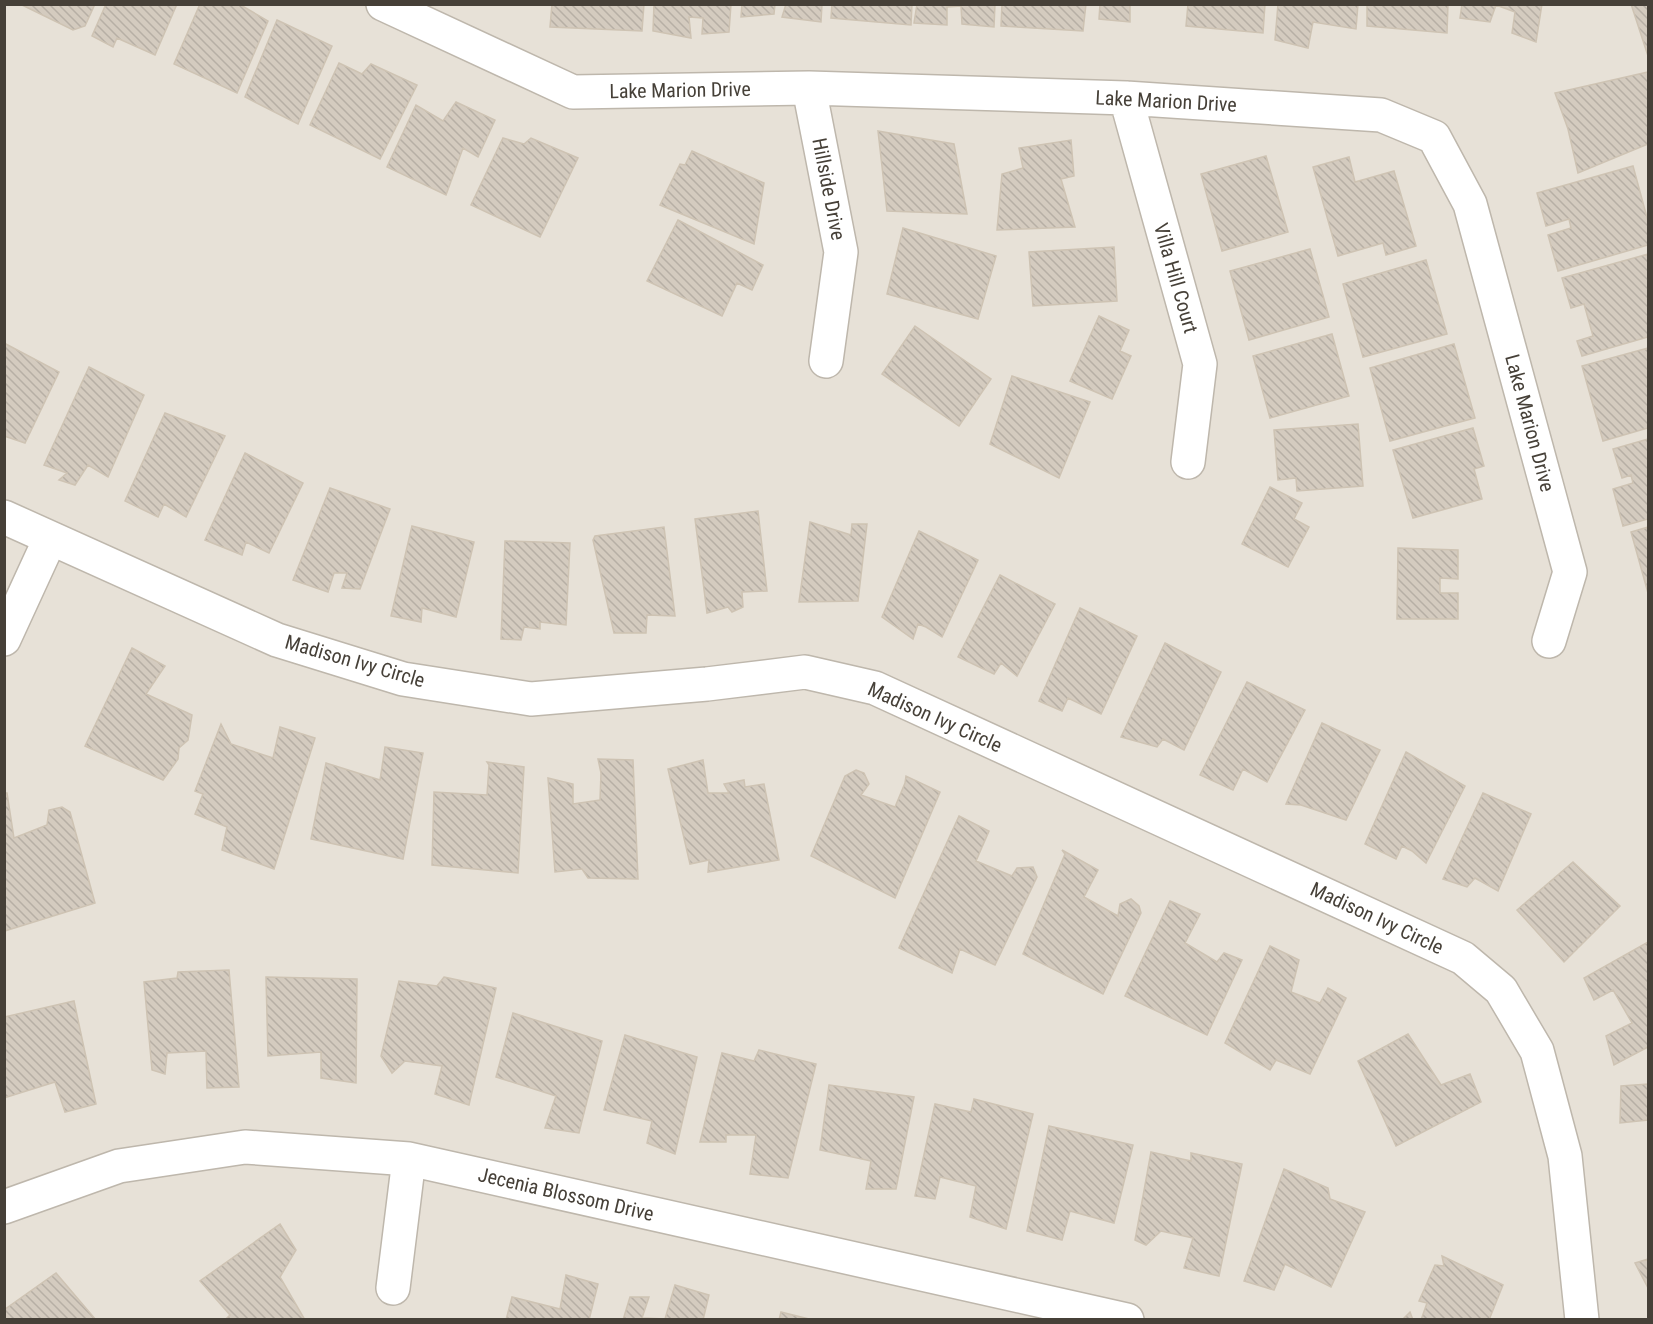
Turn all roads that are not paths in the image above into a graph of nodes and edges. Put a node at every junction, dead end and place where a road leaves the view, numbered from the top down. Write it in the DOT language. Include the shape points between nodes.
graph roads {
  1 [pos="383,4"];
  2 [pos="809,88"];
  3 [pos="1126,98"];
  4 [pos="826,362"];
  5 [pos="1188,462"];
  6 [pos="4,517"];
  7 [pos="50,539"];
  8 [pos="4,639"];
  9 [pos="1549,641"];
  10 [pos="409,1159"];
  11 [pos="4,1207"];
  12 [pos="393,1288"];
  13 [pos="1127,1320"];
  14 [pos="1582,1320"];
  1 -- 2 [label="street, Lake Marion Drive" via="573,92"];
  2 -- 3 [label="street, Lake Marion Drive"];
  2 -- 4 [label="street, Hillside Drive" via="841,252"];
  3 -- 5 [label="street, Villa Hill Court" via="1200,364"];
  3 -- 9 [label="street, Lake Marion Drive" via="1381,115 1434,137 1470,204 1570,572"];
  6 -- 7 [label="street, Madison Ivy Circle"];
  7 -- 8 [label="street"];
  7 -- 14 [label="street, Madison Ivy Circle" via="277,640 403,678 531,699 805,672 875,688 1464,958 1501,990 1537,1051 1565,1156"];
  10 -- 11 [label="street, Jecenia Blossom Drive" via="245,1147 119,1166"];
  10 -- 12 [label="street"];
  10 -- 13 [label="street, Jecenia Blossom Drive"];
}
